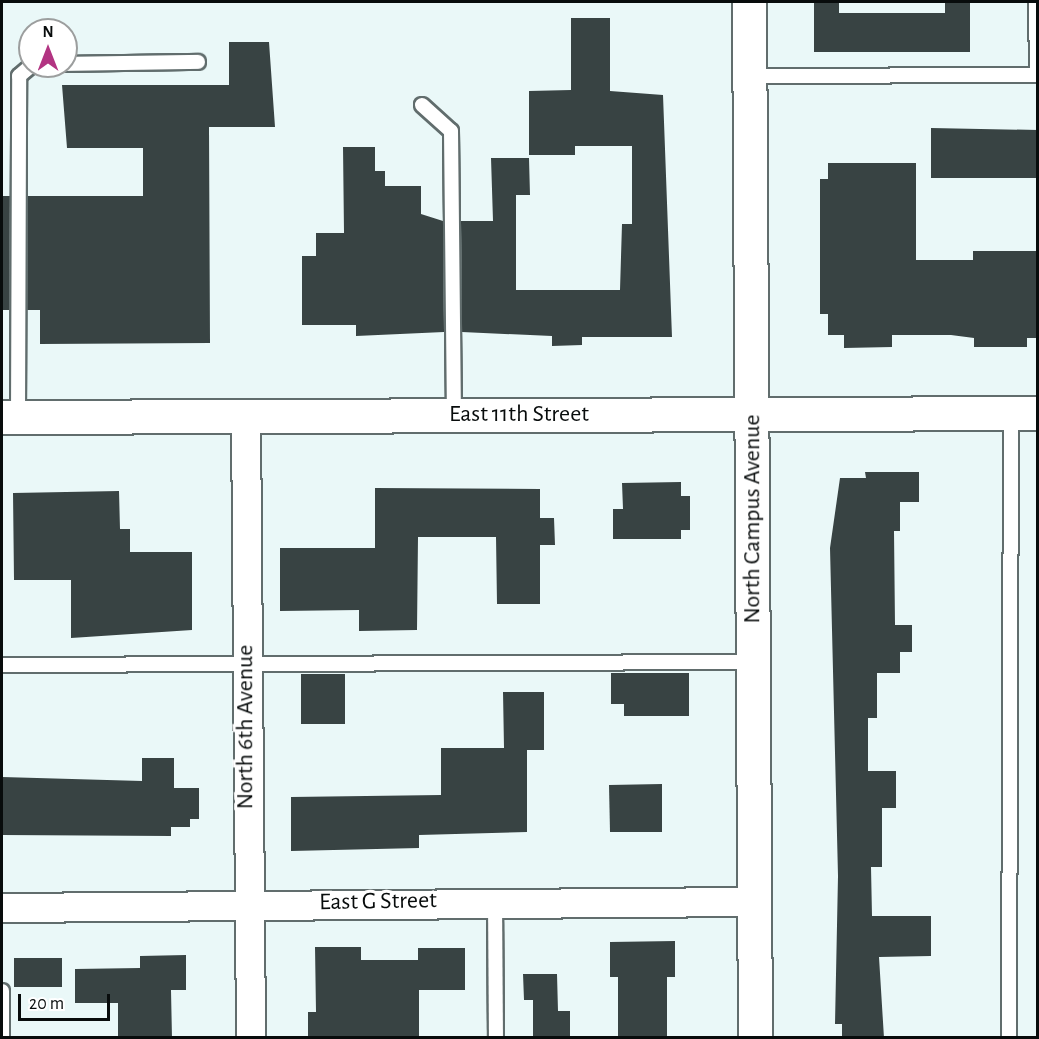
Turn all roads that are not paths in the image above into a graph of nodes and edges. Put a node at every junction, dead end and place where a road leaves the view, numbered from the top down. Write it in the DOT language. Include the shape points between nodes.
graph roads {
  1 [pos="748,2"];
  2 [pos="1036,2"];
  3 [pos="198,62"];
  4 [pos="78,64"];
  5 [pos="1037,75"];
  6 [pos="750,76"];
  7 [pos="19,78"];
  8 [pos="422,105"];
  9 [pos="1024,413"];
  10 [pos="753,414"];
  11 [pos="454,415"];
  12 [pos="246,416"];
  13 [pos="10,417"];
  14 [pos="246,662"];
  15 [pos="753,662"];
  16 [pos="2,665"];
  17 [pos="495,900"];
  18 [pos="754,902"];
  19 [pos="248,904"];
  20 [pos="2,908"];
  21 [pos="2,991"];
  22 [pos="2,1038"];
  23 [pos="251,1038"];
  24 [pos="496,1038"];
  25 [pos="755,1038"];
  26 [pos="1008,1038"];
  1 -- 6 [label="street, North Campus Avenue"];
  2 -- 5 [label="lane"];
  3 -- 4 [label="lane"];
  5 -- 6 [label="lane"];
  6 -- 10 [label="street, North Campus Avenue"];
  7 -- 13 [label="lane"];
  8 -- 11 [label="lane" via="451,131"];
  9 -- 10 [label="street, East 11th Street"];
  9 -- 26 [label="lane"];
  10 -- 11 [label="street, East 11th Street"];
  10 -- 15 [label="street, North Campus Avenue"];
  11 -- 12 [label="street, East 11th Street"];
  12 -- 13 [label="street, East 11th Street"];
  12 -- 14 [label="street, North 6th Avenue"];
  14 -- 15 [label="lane"];
  14 -- 16 [label="lane"];
  14 -- 19 [label="street, North 6th Avenue"];
  15 -- 18 [label="street, North Campus Avenue"];
  17 -- 18 [label="street, East G Street"];
  17 -- 19 [label="street, East G Street"];
  17 -- 24 [label="lane"];
  18 -- 25 [label="street, North Campus Avenue"];
  19 -- 20 [label="street, East G Street"];
  19 -- 23 [label="street, North 6th Avenue"];
  21 -- 22 [label="lane"];
}
